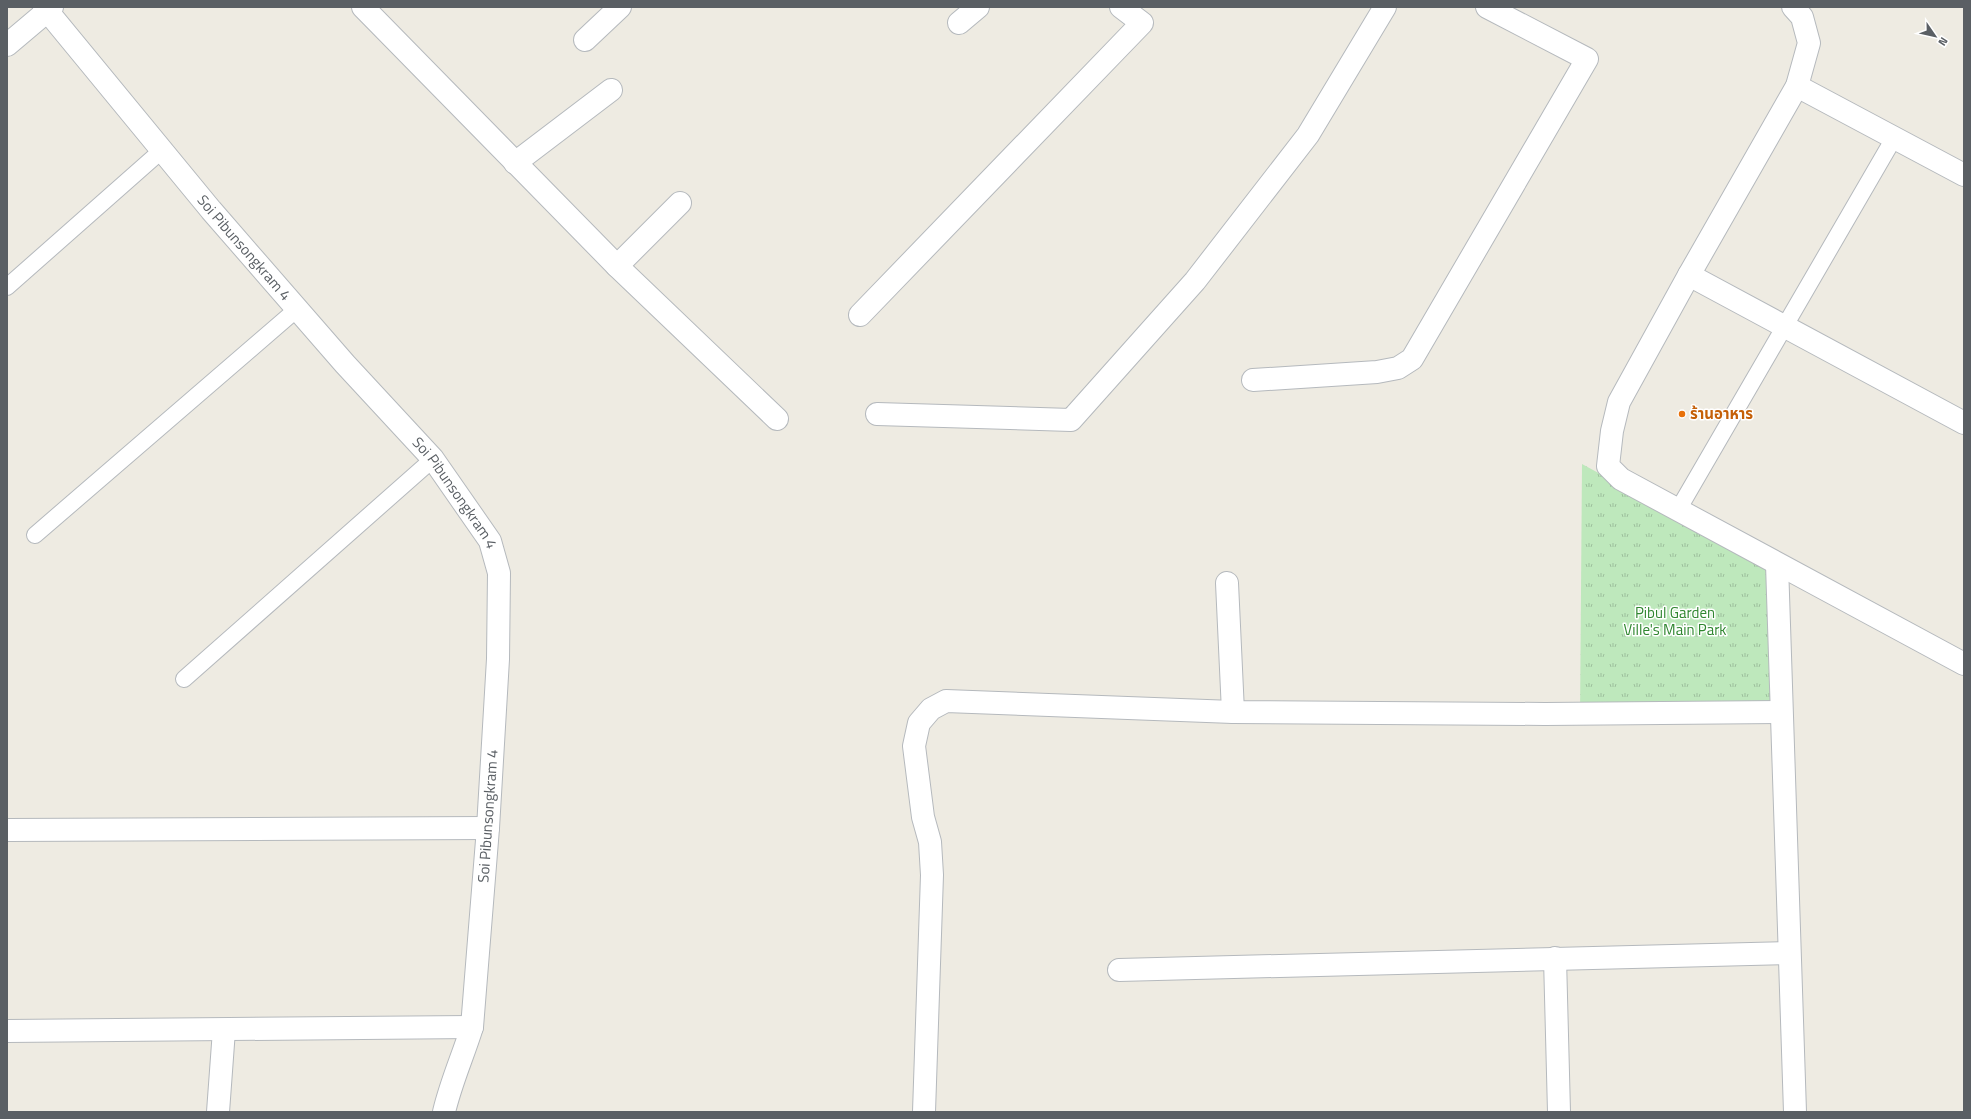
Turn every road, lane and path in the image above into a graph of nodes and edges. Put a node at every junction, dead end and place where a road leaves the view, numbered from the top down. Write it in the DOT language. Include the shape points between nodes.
graph roads {
  1 [pos="363,7"];
  2 [pos="620,7"];
  3 [pos="978,7"];
  4 [pos="1121,7"];
  5 [pos="1385,7"];
  6 [pos="1487,7"];
  7 [pos="1793,7"];
  8 [pos="48,8"];
  9 [pos="959,23"];
  10 [pos="585,40"];
  11 [pos="7,45"];
  12 [pos="1797,86"];
  13 [pos="611,90"];
  14 [pos="1894,138"];
  15 [pos="161,151"];
  16 [pos="515,163"];
  17 [pos="1964,175"];
  18 [pos="680,204"];
  19 [pos="617,266"];
  20 [pos="1689,275"];
  21 [pos="7,287"];
  22 [pos="297,309"];
  23 [pos="860,315"];
  24 [pos="1784,328"];
  25 [pos="1253,380"];
  26 [pos="876,414"];
  27 [pos="777,419"];
  28 [pos="1964,423"];
  29 [pos="434,459"];
  30 [pos="1678,510"];
  31 [pos="35,535"];
  32 [pos="1777,564"];
  33 [pos="1227,583"];
  34 [pos="1964,664"];
  35 [pos="184,679"];
  36 [pos="1233,712"];
  37 [pos="1781,712"];
  38 [pos="488,828"];
  39 [pos="7,830"];
  40 [pos="1789,953"];
  41 [pos="1555,958"];
  42 [pos="1119,970"];
  43 [pos="472,1027"];
  44 [pos="224,1030"];
  45 [pos="7,1031"];
  46 [pos="218,1112"];
  47 [pos="444,1112"];
  48 [pos="924,1112"];
  49 [pos="1559,1112"];
  50 [pos="1795,1112"];
  1 -- 16 [label="street"];
  2 -- 10 [label="street"];
  3 -- 9 [label="street"];
  4 -- 23 [label="street" via="1142,23"];
  5 -- 26 [label="street" via="1308,135 1195,281 1072,420"];
  6 -- 25 [label="street" via="1587,59 1412,359 1398,368 1377,372"];
  7 -- 12 [label="street" via="1802,17 1809,43"];
  8 -- 11 [label="street"];
  8 -- 15 [label="street, Soi Pibunsongkram 4"];
  12 -- 14 [label="street"];
  12 -- 20 [label="street"];
  13 -- 16 [label="street"];
  14 -- 17 [label="street"];
  14 -- 24 [label="lane"];
  15 -- 21 [label="lane"];
  15 -- 22 [label="street, Soi Pibunsongkram 4"];
  16 -- 19 [label="street"];
  18 -- 19 [label="street"];
  19 -- 27 [label="street"];
  20 -- 24 [label="street"];
  20 -- 30 [label="street" via="1619,402 1608,466 1621,479"];
  22 -- 29 [label="street, Soi Pibunsongkram 4"];
  22 -- 31 [label="lane"];
  24 -- 28 [label="street"];
  24 -- 30 [label="lane"];
  29 -- 35 [label="lane"];
  29 -- 38 [label="street, Soi Pibunsongkram 4" via="490,541 499,573 498,659"];
  30 -- 32 [label="street"];
  32 -- 34 [label="street"];
  32 -- 37 [label="street"];
  33 -- 36 [label="street"];
  36 -- 37 [label="street"];
  36 -- 48 [label="street" via="946,701 931,710 919,723 914,746 923,817 930,842 932,875"];
  37 -- 40 [label="street"];
  38 -- 39 [label="street"];
  38 -- 43 [label="street, Soi Pibunsongkram 4"];
  40 -- 41 [label="street"];
  40 -- 50 [label="street"];
  41 -- 42 [label="street"];
  41 -- 49 [label="street"];
  43 -- 44 [label="street"];
  43 -- 47 [label="street, Soi Pibunsongkram 4" via="451,1082"];
  44 -- 45 [label="street"];
  44 -- 46 [label="street"];
}
